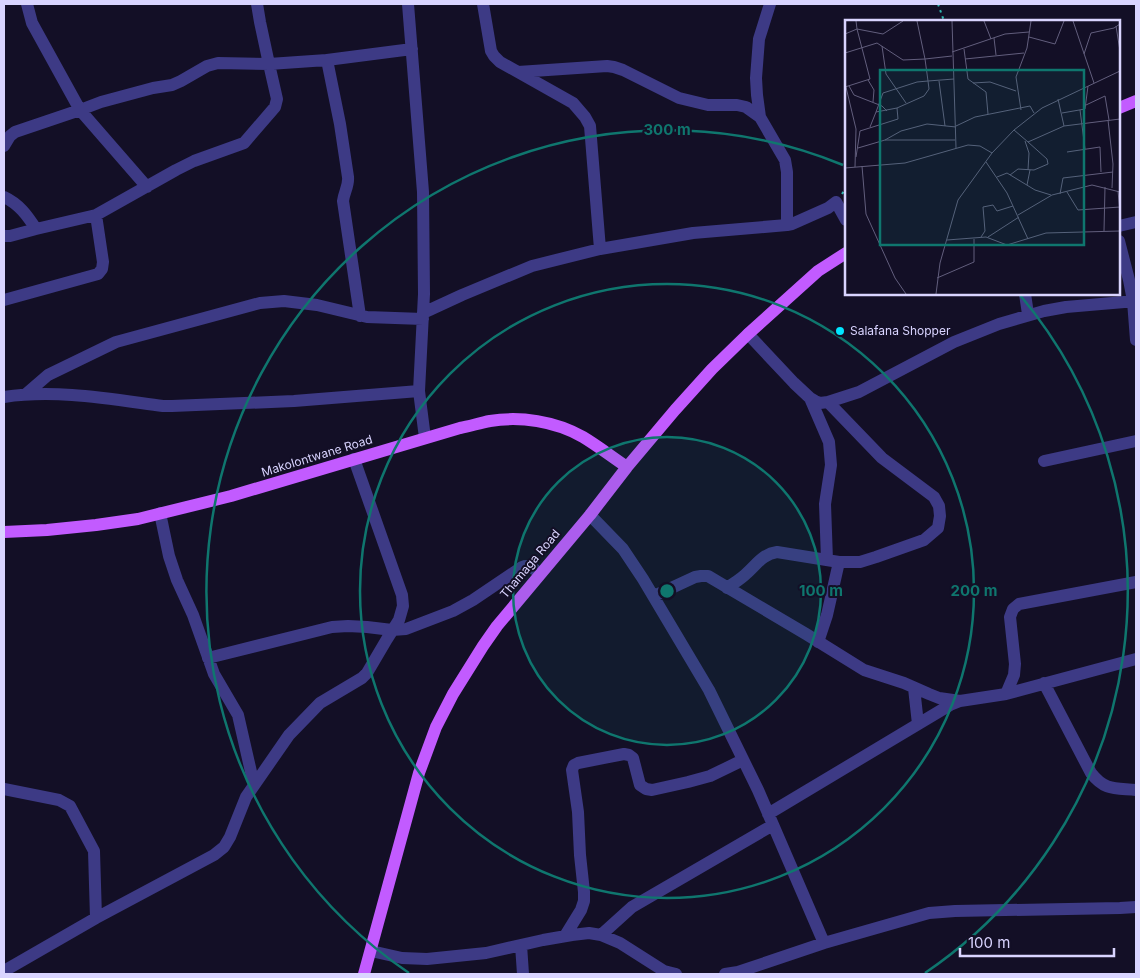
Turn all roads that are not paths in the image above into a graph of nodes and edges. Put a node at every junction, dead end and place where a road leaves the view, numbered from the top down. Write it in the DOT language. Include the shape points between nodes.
graph roads {
  1 [pos="27,4"];
  2 [pos="257,4"];
  3 [pos="408,4"];
  4 [pos="483,4"];
  5 [pos="770,4"];
  6 [pos="412,49"];
  7 [pos="327,60"];
  8 [pos="269,64"];
  9 [pos="518,72"];
  10 [pos="1136,100"];
  11 [pos="1120,108"];
  12 [pos="80,110"];
  13 [pos="760,117"];
  14 [pos="4,146"];
  15 [pos="147,187"];
  16 [pos="4,197"];
  17 [pos="96,216"];
  18 [pos="845,218"];
  19 [pos="1136,222"];
  20 [pos="787,225"];
  21 [pos="1120,226"];
  22 [pos="36,228"];
  23 [pos="4,236"];
  24 [pos="1120,246"];
  25 [pos="600,249"];
  26 [pos="845,254"];
  27 [pos="1025,295"];
  28 [pos="4,300"];
  29 [pos="1135,301"];
  30 [pos="1028,314"];
  31 [pos="360,316"];
  32 [pos="423,316"];
  33 [pos="748,334"];
  34 [pos="1136,340"];
  35 [pos="418,392"];
  36 [pos="26,394"];
  37 [pos="4,397"];
  38 [pos="810,398"];
  39 [pos="828,402"];
  40 [pos="425,438"];
  41 [pos="1136,441"];
  42 [pos="354,459"];
  43 [pos="1044,461"];
  44 [pos="627,467"];
  45 [pos="160,514"];
  46 [pos="590,514"];
  47 [pos="4,532"];
  48 [pos="833,561"];
  49 [pos="540,574"];
  50 [pos="1136,582"];
  51 [pos="727,588"];
  52 [pos="654,596"];
  53 [pos="392,630"];
  54 [pos="818,642"];
  55 [pos="208,658"];
  56 [pos="1136,659"];
  57 [pos="1044,683"];
  58 [pos="914,688"];
  59 [pos="1006,694"];
  60 [pos="960,701"];
  61 [pos="918,724"];
  62 [pos="743,760"];
  63 [pos="254,785"];
  64 [pos="4,789"];
  65 [pos="1136,790"];
  66 [pos="770,819"];
  67 [pos="1136,907"];
  68 [pos="96,918"];
  69 [pos="601,935"];
  70 [pos="565,936"];
  71 [pos="824,943"];
  72 [pos="521,945"];
  73 [pos="371,951"];
  74 [pos="4,971"];
  75 [pos="364,974"];
  76 [pos="522,974"];
  77 [pos="676,974"];
  78 [pos="725,974"];
  1 -- 12 [label="street" via="32,24"];
  2 -- 8 [label="street"];
  3 -- 6 [label="street"];
  4 -- 9 [label="street" via="490,50 500,62"];
  5 -- 13 [label="street" via="759,40 756,78"];
  6 -- 7 [label="street"];
  6 -- 32 [label="street" via="423,192"];
  7 -- 8 [label="street"];
  7 -- 31 [label="street" via="349,182 343,201"];
  8 -- 12 [label="street" via="218,63 181,81"];
  8 -- 15 [label="street" via="277,98 275,107 244,144 194,161"];
  9 -- 13 [label="street" via="614,66 679,98 708,105 746,107"];
  9 -- 25 [label="street" via="573,103 590,126"];
  10 -- 11 [label="main road"];
  12 -- 14 [label="street" via="15,132"];
  12 -- 15 [label="street"];
  13 -- 20 [label="street" via="785,160"];
  15 -- 17 [label="street"];
  16 -- 22 [label="street" via="24,211"];
  17 -- 22 [label="street"];
  17 -- 28 [label="street" via="103,262 98,274"];
  18 -- 20 [label="street" via="836,202"];
  19 -- 21 [label="street"];
  20 -- 25 [label="street" via="693,233"];
  22 -- 23 [label="street"];
  24 -- 29 [label="street"];
  25 -- 32 [label="street" via="532,266 462,295"];
  26 -- 33 [label="main road, Thamaga Road" via="818,271"];
  27 -- 30 [label="street"];
  29 -- 30 [label="street"];
  29 -- 34 [label="street"];
  30 -- 39 [label="street" via="954,342 859,392"];
  31 -- 32 [label="street"];
  31 -- 36 [label="street" via="317,305 284,301 260,303 116,342 48,375"];
  32 -- 35 [label="street"];
  33 -- 38 [label="street"];
  33 -- 44 [label="main road, Thamaga Road" via="712,369"];
  35 -- 36 [label="street" via="172,406 72,395"];
  35 -- 40 [label="street"];
  36 -- 37 [label="street"];
  38 -- 39 [label="street"];
  38 -- 48 [label="street" via="829,442 832,465 825,504"];
  39 -- 48 [label="street" via="882,458 934,497 940,516 938,528 924,540 868,560"];
  40 -- 42 [label="main road, Makolontwane Road"];
  40 -- 44 [label="main road, Makolontwane Road" via="490,421 534,421 559,426 582,436"];
  41 -- 43 [label="street"];
  42 -- 45 [label="main road, Makolontwane Road"];
  42 -- 53 [label="street" via="402,595 402,613"];
  44 -- 46 [label="main road, Thamaga Road"];
  45 -- 47 [label="main road, Makolontwane Road" via="96,525"];
  45 -- 55 [label="street" via="169,556"];
  46 -- 49 [label="main road, Thamaga Road"];
  46 -- 52 [label="street" via="623,549"];
  48 -- 51 [label="street" via="770,553"];
  48 -- 54 [label="street" via="827,616"];
  49 -- 53 [label="street" via="527,565 453,611 406,629"];
  49 -- 73 [label="main road, Thamaga Road" via="483,646 436,727 418,773"];
  50 -- 59 [label="street" via="1019,604 1013,609 1010,617 1015,664"];
  51 -- 52 [label="street" via="708,576 701,576"];
  51 -- 54 [label="street"];
  52 -- 62 [label="street" via="708,690"];
  53 -- 55 [label="street" via="332,627"];
  53 -- 63 [label="street" via="367,673 314,709 289,735"];
  54 -- 58 [label="street" via="864,670"];
  55 -- 63 [label="street" via="238,715"];
  56 -- 57 [label="street"];
  57 -- 59 [label="street"];
  57 -- 65 [label="street" via="1097,781 1112,788"];
  58 -- 60 [label="street" via="939,698"];
  58 -- 61 [label="street"];
  59 -- 60 [label="street"];
  60 -- 61 [label="street"];
  61 -- 66 [label="street"];
  62 -- 66 [label="street"];
  62 -- 70 [label="street" via="710,776 652,790 640,785 633,758 629,755 574,765 584,901"];
  63 -- 68 [label="street" via="224,847"];
  64 -- 68 [label="street" via="59,800 70,806 94,851"];
  66 -- 69 [label="street" via="632,907"];
  66 -- 71 [label="street"];
  67 -- 71 [label="street" via="929,913"];
  68 -- 74 [label="street"];
  69 -- 70 [label="street"];
  69 -- 77 [label="street" via="664,971"];
  70 -- 72 [label="street"];
  71 -- 78 [label="street"];
  72 -- 73 [label="street" via="486,953 427,959 402,958"];
  72 -- 76 [label="street"];
  73 -- 75 [label="main road, Thamaga Road"];
}
